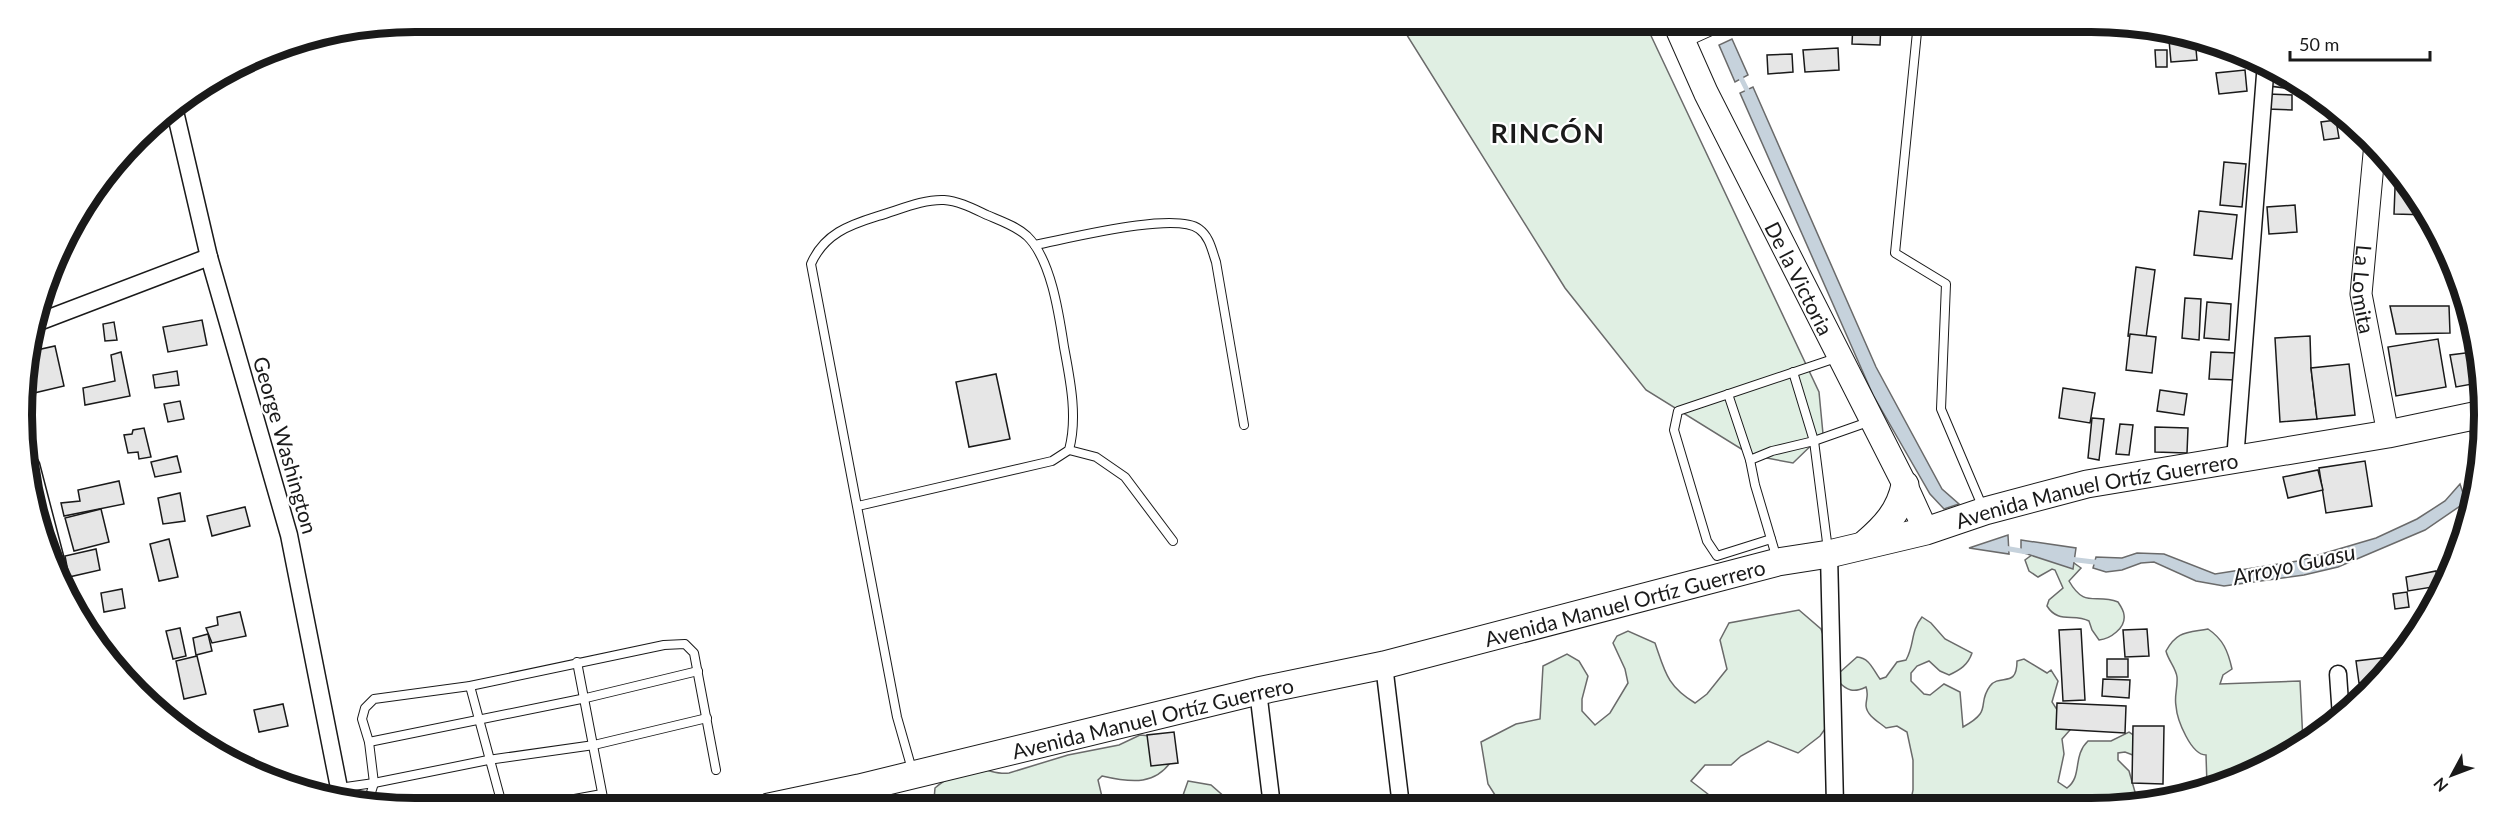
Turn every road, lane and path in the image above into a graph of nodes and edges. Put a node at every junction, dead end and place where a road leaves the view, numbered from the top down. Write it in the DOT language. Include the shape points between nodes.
graph roads {
  1 [pos="1917,32"];
  2 [pos="1679,33"];
  3 [pos="2265,73"];
  4 [pos="176,115"];
  5 [pos="2374,156"];
  6 [pos="1035,245"];
  7 [pos="208,258"];
  8 [pos="44,320"];
  9 [pos="1840,357"];
  10 [pos="1792,372"];
  11 [pos="1728,394"];
  12 [pos="2474,416"];
  13 [pos="1872,421"];
  14 [pos="1244,425"];
  15 [pos="2388,434"];
  16 [pos="1814,441"];
  17 [pos="1069,450"];
  18 [pos="1750,460"];
  19 [pos="2235,460"];
  20 [pos="1905,485"];
  21 [pos="858,506"];
  22 [pos="1985,511"];
  23 [pos="1926,531"];
  24 [pos="1173,541"];
  25 [pos="1864,544"];
  26 [pos="1774,551"];
  27 [pos="1829,554"];
  28 [pos="578,662"];
  29 [pos="1384,665"];
  30 [pos="698,671"];
  31 [pos="2338,674"];
  32 [pos="470,686"];
  33 [pos="1258,691"];
  34 [pos="586,698"];
  35 [pos="2340,705"];
  36 [pos="477,718"];
  37 [pos="707,718"];
  38 [pos="369,742"];
  39 [pos="594,745"];
  40 [pos="488,760"];
  41 [pos="716,771"];
  42 [pos="913,773"];
  43 [pos="374,783"];
  44 [pos="339,790"];
  45 [pos="347,791"];
  46 [pos="602,794"];
  47 [pos="370,795"];
  48 [pos="860,797"];
  49 [pos="500,798"];
  50 [pos="580,798"];
  51 [pos="603,798"];
  52 [pos="1271,798"];
  53 [pos="1400,798"];
  54 [pos="1835,798"];
  1 -- 22 [label="lane" via="1895,253 1946,284 1941,409"];
  2 -- 9 [label="main road, De la Victoria"];
  3 -- 19 [label="street"];
  4 -- 7 [label="street, George Washington"];
  5 -- 15 [label="street, La Lomita" via="2361,294"];
  6 -- 14 [label="lane" via="1130,226 1189,224 1199,229 1208,238 1216,262"];
  6 -- 17 [label="lane" via="1052,288 1069,376 1073,437"];
  6 -- 21 [label="lane" via="1015,227 944,200 857,223 834,233 815,254 811,264"];
  7 -- 8 [label="street"];
  7 -- 44 [label="street, George Washington" via="289,536"];
  9 -- 10 [label="lane"];
  9 -- 13 [label="main road, De la Victoria"];
  10 -- 11 [label="lane"];
  10 -- 16 [label="lane"];
  11 -- 18 [label="lane"];
  11 -- 26 [label="lane" via="1678,411 1674,430 1707,541 1717,556"];
  12 -- 15 [label="main road, Avenida Manuel Ortíz Guerrero"];
  13 -- 16 [label="lane"];
  13 -- 20 [label="main road, De la Victoria"];
  15 -- 19 [label="main road, Avenida Manuel Ortíz Guerrero"];
  16 -- 18 [label="lane"];
  16 -- 27 [label="lane"];
  17 -- 21 [label="lane" via="1052,461"];
  17 -- 24 [label="lane" via="1096,457 1125,477"];
  18 -- 26 [label="lane"];
  19 -- 22 [label="main road, Avenida Manuel Ortíz Guerrero" via="2087,483"];
  20 -- 23 [label="main road, De la Victoria"];
  20 -- 25 [label="main road" via="1902,502 1892,519"];
  21 -- 42 [label="lane" via="897,717"];
  22 -- 23 [label="main road, Avenida Manuel Ortíz Guerrero"];
  23 -- 25 [label="main road, Avenida Manuel Ortíz Guerrero"];
  25 -- 27 [label="main road, Avenida Manuel Ortíz Guerrero"];
  26 -- 27 [label="main road, Avenida Manuel Ortíz Guerrero"];
  26 -- 29 [label="main road, Avenida Manuel Ortíz Guerrero"];
  27 -- 54 [label="street"];
  28 -- 30 [label="lane" via="686,644 694,653"];
  28 -- 32 [label="lane"];
  28 -- 34 [label="lane"];
  29 -- 33 [label="main road, Avenida Manuel Ortíz Guerrero"];
  29 -- 53 [label="street"];
  30 -- 34 [label="lane"];
  30 -- 37 [label="lane"];
  31 -- 35 [label="street"];
  32 -- 36 [label="lane"];
  32 -- 38 [label="lane" via="375,699 364,708 362,719"];
  33 -- 42 [label="main road, Avenida Manuel Ortíz Guerrero"];
  33 -- 52 [label="street"];
  34 -- 36 [label="lane"];
  34 -- 39 [label="lane"];
  36 -- 38 [label="lane"];
  36 -- 40 [label="lane"];
  37 -- 39 [label="lane"];
  37 -- 41 [label="lane"];
  38 -- 43 [label="lane"];
  39 -- 40 [label="lane"];
  39 -- 46 [label="lane"];
  40 -- 43 [label="lane"];
  40 -- 49 [label="lane"];
  42 -- 48 [label="main road, Avenida Manuel Ortíz Guerrero"];
  43 -- 45 [label="lane"];
  43 -- 47 [label="lane"];
  46 -- 50 [label="lane"];
  46 -- 51 [label="lane"];
}
